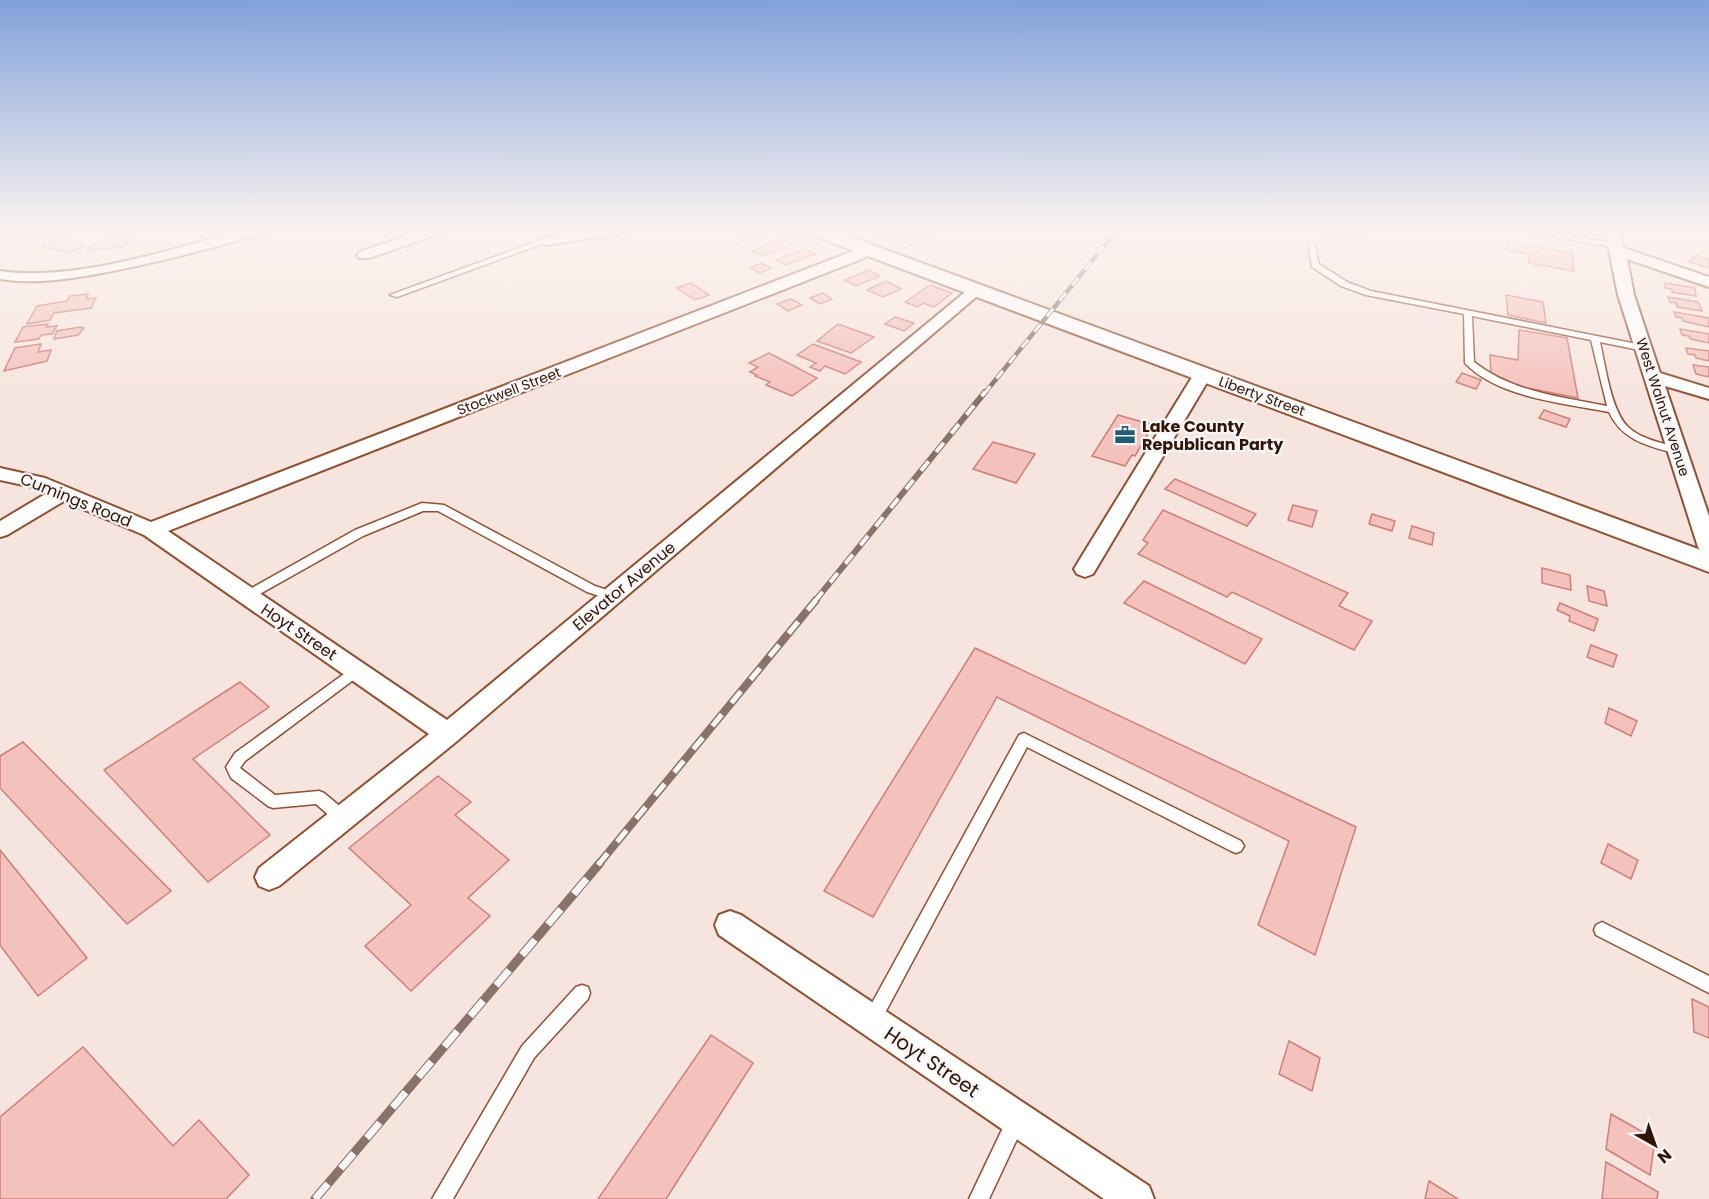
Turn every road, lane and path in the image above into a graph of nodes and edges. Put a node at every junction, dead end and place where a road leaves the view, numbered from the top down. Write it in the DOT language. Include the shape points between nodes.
graph roads {
  1 [pos="419,286"];
  2 [pos="780,286"];
  3 [pos="962,286"];
  4 [pos="1350,286"];
  5 [pos="1624,286"];
  6 [pos="975,291"];
  7 [pos="394,295"];
  8 [pos="1468,313"];
  9 [pos="1595,338"];
  10 [pos="1644,348"];
  11 [pos="1203,374"];
  12 [pos="1655,377"];
  13 [pos="1709,394"];
  14 [pos="1613,410"];
  15 [pos="1677,451"];
  16 [pos="0,474"];
  17 [pos="61,494"];
  18 [pos="0,530"];
  19 [pos="151,531"];
  20 [pos="1709,547"];
  21 [pos="1709,563"];
  22 [pos="1085,569"];
  23 [pos="246,596"];
  24 [pos="612,596"];
  25 [pos="355,670"];
  26 [pos="448,734"];
  27 [pos="343,818"];
  28 [pos="1236,846"];
  29 [pos="268,877"];
  30 [pos="730,925"];
  31 [pos="1602,930"];
  32 [pos="1709,986"];
  33 [pos="582,993"];
  34 [pos="871,1021"];
  35 [pos="1017,1119"];
  36 [pos="442,1199"];
  37 [pos="980,1199"];
  38 [pos="1136,1199"];
  1 -- 7 [label="lane"];
  2 -- 19 [label="street, Stockwell Street"];
  3 -- 6 [label="street, Liberty Street"];
  4 -- 8 [label="lane"];
  5 -- 10 [label="street, West Walnut Avenue"];
  6 -- 11 [label="street, Liberty Street"];
  6 -- 24 [label="street, Elevator Avenue"];
  8 -- 9 [label="lane"];
  8 -- 14 [label="lane" via="1470,363 1480,373 1526,391"];
  9 -- 10 [label="lane"];
  9 -- 14 [label="lane"];
  10 -- 12 [label="street, West Walnut Avenue"];
  11 -- 21 [label="street, Liberty Street"];
  11 -- 22 [label="street"];
  12 -- 13 [label="street"];
  12 -- 15 [label="street, West Walnut Avenue"];
  14 -- 15 [label="lane" via="1622,429"];
  15 -- 20 [label="street, West Walnut Avenue"];
  16 -- 17 [label="street, Cumings Road" via="38,482"];
  17 -- 18 [label="street"];
  17 -- 19 [label="street, Cumings Road"];
  19 -- 23 [label="street, Hoyt Street"];
  23 -- 24 [label="lane" via="359,533 422,507 440,507 591,589"];
  23 -- 25 [label="street, Hoyt Street"];
  24 -- 26 [label="street, Elevator Avenue"];
  25 -- 26 [label="street, Hoyt Street"];
  25 -- 27 [label="lane" via="240,757 233,767 236,774 273,802 319,797"];
  26 -- 27 [label="street, Elevator Avenue"];
  27 -- 29 [label="street, Elevator Avenue"];
  28 -- 34 [label="lane" via="1024,739"];
  30 -- 34 [label="street, Hoyt Street"];
  31 -- 32 [label="lane"];
  33 -- 36 [label="lane" via="528,1052"];
  34 -- 35 [label="street, Hoyt Street"];
  35 -- 37 [label="lane"];
  35 -- 38 [label="street, Hoyt Street"];
}
